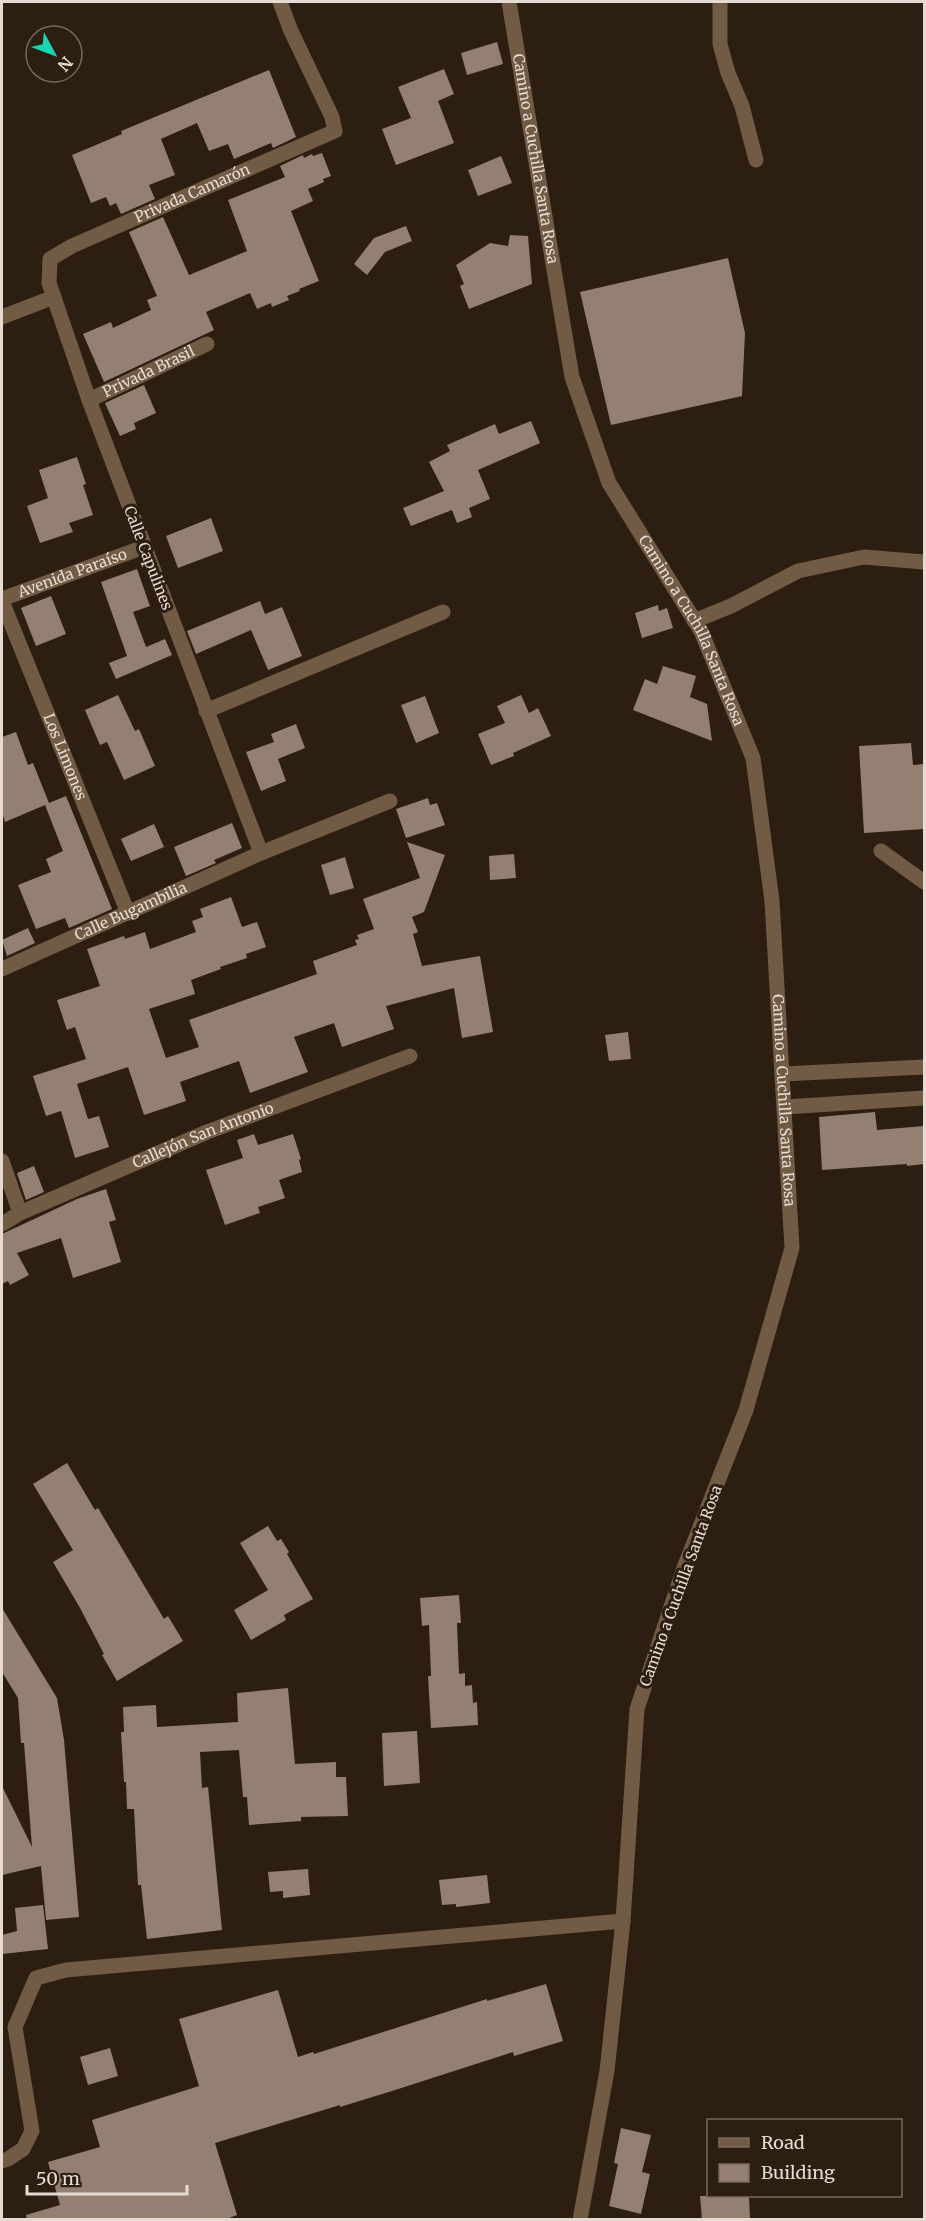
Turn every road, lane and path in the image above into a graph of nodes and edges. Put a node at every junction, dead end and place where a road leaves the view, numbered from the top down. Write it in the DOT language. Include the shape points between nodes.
graph roads {
  1 [pos="279,2"];
  2 [pos="509,2"];
  3 [pos="720,2"];
  4 [pos="756,160"];
  5 [pos="50,259"];
  6 [pos="54,297"];
  7 [pos="2,317"];
  8 [pos="207,344"];
  9 [pos="89,400"];
  10 [pos="144,547"];
  11 [pos="924,562"];
  12 [pos="2,600"];
  13 [pos="443,612"];
  14 [pos="694,621"];
  15 [pos="206,711"];
  16 [pos="390,801"];
  17 [pos="881,851"];
  18 [pos="261,854"];
  19 [pos="924,882"];
  20 [pos="128,914"];
  21 [pos="2,969"];
  22 [pos="410,1056"];
  23 [pos="924,1066"];
  24 [pos="783,1074"];
  25 [pos="924,1098"];
  26 [pos="785,1107"];
  27 [pos="2,1161"];
  28 [pos="20,1213"];
  29 [pos="2,1224"];
  30 [pos="623,1922"];
  31 [pos="2,2161"];
  32 [pos="580,2220"];
  1 -- 5 [label="street, Privada Camarón" via="332,117 334,131"];
  2 -- 14 [label="street, Camino a Cuchilla Santa Rosa" via="572,378 609,483"];
  3 -- 4 [label="street" via="720,44"];
  5 -- 6 [label="street, Calle Capulines" via="49,283"];
  6 -- 7 [label="street"];
  6 -- 9 [label="street, Calle Capulines"];
  8 -- 9 [label="street, Privada Brasil"];
  9 -- 10 [label="street, Calle Capulines"];
  10 -- 12 [label="street, Avenida Paraíso"];
  10 -- 15 [label="street, Calle Capulines"];
  11 -- 14 [label="street" via="864,558 798,571"];
  12 -- 20 [label="street, Los Limones"];
  13 -- 15 [label="street"];
  14 -- 24 [label="street, Camino a Cuchilla Santa Rosa" via="753,758 772,901"];
  15 -- 18 [label="street, Calle Capulines"];
  16 -- 18 [label="street, Calle Bugambilia"];
  17 -- 19 [label="street"];
  18 -- 20 [label="street, Calle Bugambilia"];
  20 -- 21 [label="street, Calle Bugambilia"];
  22 -- 28 [label="street, Callejón San Antonio" via="207,1132"];
  23 -- 24 [label="street"];
  24 -- 26 [label="street, Camino a Cuchilla Santa Rosa"];
  25 -- 26 [label="street"];
  26 -- 30 [label="street, Camino a Cuchilla Santa Rosa" via="792,1248 746,1410 684,1568 637,1709"];
  27 -- 28 [label="street"];
  28 -- 29 [label="street, Callejón San Antonio"];
  30 -- 31 [label="street" via="66,1970 36,1978 15,2027 32,2131 23,2149"];
  30 -- 32 [label="street, Camino a Cuchilla Santa Rosa" via="607,2071"];
}
